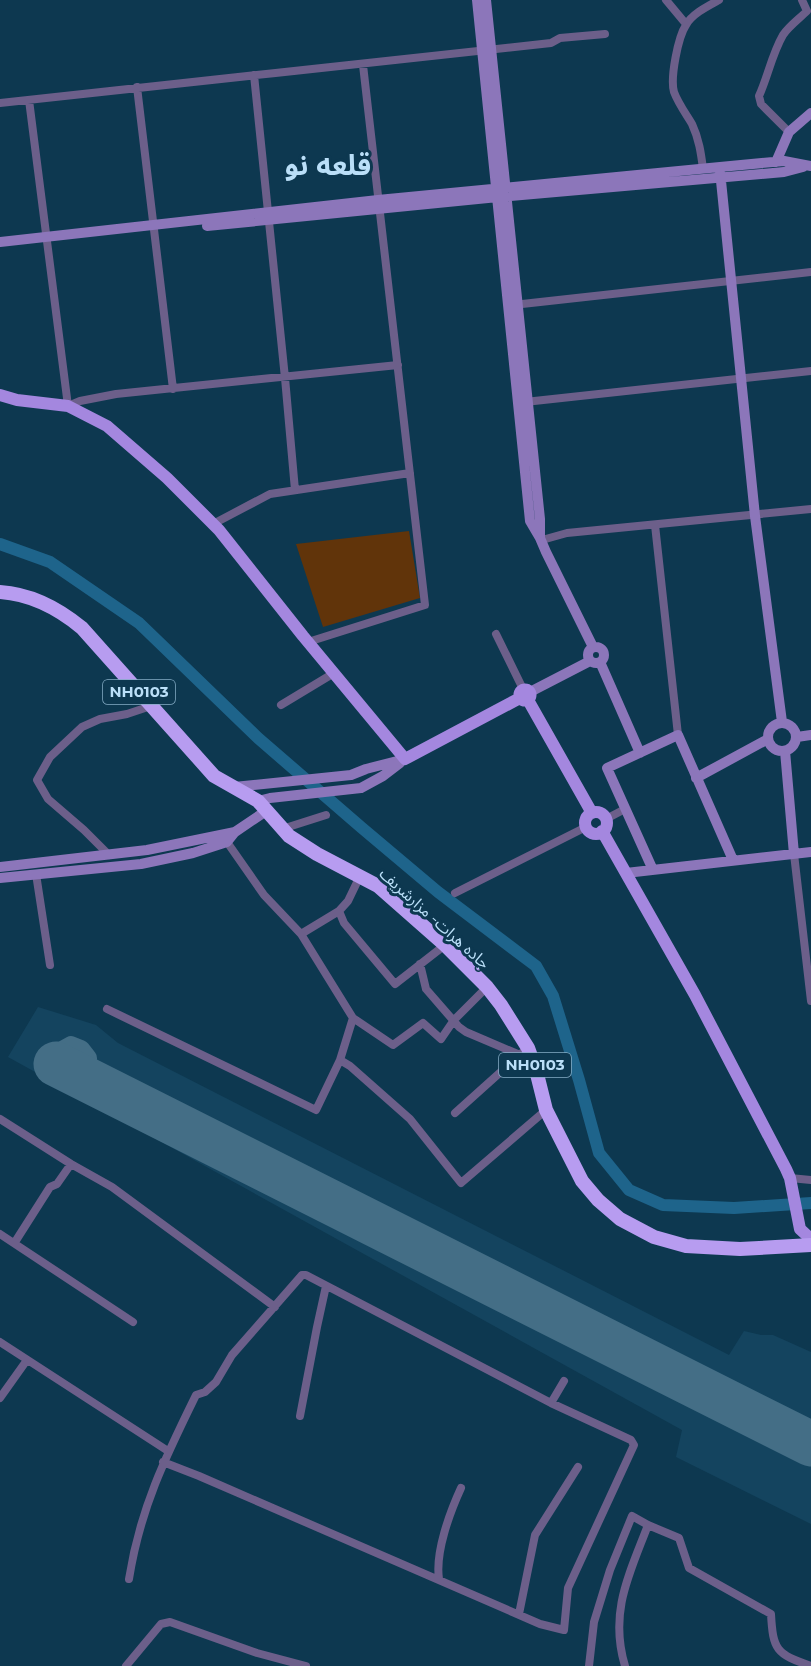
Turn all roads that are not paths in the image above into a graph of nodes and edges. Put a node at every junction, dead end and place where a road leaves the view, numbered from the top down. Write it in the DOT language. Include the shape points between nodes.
graph roads {
  1 [pos="477,0"];
  2 [pos="486,0"];
  3 [pos="666,0"];
  4 [pos="719,0"];
  5 [pos="802,0"];
  6 [pos="686,24"];
  7 [pos="606,33"];
  8 [pos="487,50"];
  9 [pos="363,65"];
  10 [pos="254,75"];
  11 [pos="138,87"];
  12 [pos="28,100"];
  13 [pos="0,103"];
  14 [pos="811,113"];
  15 [pos="789,132"];
  16 [pos="776,162"];
  17 [pos="808,166"];
  18 [pos="703,169"];
  19 [pos="720,172"];
  20 [pos="502,192"];
  21 [pos="379,204"];
  22 [pos="268,216"];
  23 [pos="154,228"];
  24 [pos="47,240"];
  25 [pos="0,242"];
  26 [pos="0,248"];
  27 [pos="811,272"];
  28 [pos="731,280"];
  29 [pos="513,305"];
  30 [pos="398,365"];
  31 [pos="811,371"];
  32 [pos="285,378"];
  33 [pos="742,378"];
  34 [pos="173,388"];
  35 [pos="0,395"];
  36 [pos="522,402"];
  37 [pos="68,406"];
  38 [pos="410,473"];
  39 [pos="295,490"];
  40 [pos="811,509"];
  41 [pos="755,516"];
  42 [pos="213,524"];
  43 [pos="655,525"];
  44 [pos="541,539"];
  45 [pos="0,591"];
  46 [pos="496,634"];
  47 [pos="308,642"];
  48 [pos="595,661"];
  49 [pos="334,673"];
  50 [pos="525,695"];
  51 [pos="281,705"];
  52 [pos="151,706"];
  53 [pos="782,723"];
  54 [pos="678,735"];
  55 [pos="811,735"];
  56 [pos="797,737"];
  57 [pos="768,739"];
  58 [pos="785,751"];
  59 [pos="640,753"];
  60 [pos="405,759"];
  61 [pos="696,778"];
  62 [pos="234,787"];
  63 [pos="262,806"];
  64 [pos="625,809"];
  65 [pos="592,813"];
  66 [pos="326,815"];
  67 [pos="604,825"];
  68 [pos="586,827"];
  69 [pos="282,829"];
  70 [pos="235,832"];
  71 [pos="227,842"];
  72 [pos="811,852"];
  73 [pos="794,854"];
  74 [pos="108,855"];
  75 [pos="733,860"];
  76 [pos="67,866"];
  77 [pos="0,867"];
  78 [pos="653,870"];
  79 [pos="626,873"];
  80 [pos="36,874"];
  81 [pos="360,876"];
  82 [pos="0,878"];
  83 [pos="455,893"];
  84 [pos="339,911"];
  85 [pos="301,934"];
  86 [pos="445,945"];
  87 [pos="420,964"];
  88 [pos="50,965"];
  89 [pos="809,968"];
  90 [pos="487,987"];
  91 [pos="811,1001"];
  92 [pos="107,1009"];
  93 [pos="353,1018"];
  94 [pos="454,1020"];
  95 [pos="524,1052"];
  96 [pos="340,1060"];
  97 [pos="546,1110"];
  98 [pos="455,1113"];
  99 [pos="0,1119"];
  100 [pos="71,1164"];
  101 [pos="790,1178"];
  102 [pos="811,1180"];
  103 [pos="0,1234"];
  104 [pos="811,1239"];
  105 [pos="15,1242"];
  106 [pos="811,1245"];
  107 [pos="326,1286"];
  108 [pos="275,1307"];
  109 [pos="133,1322"];
  110 [pos="0,1342"];
  111 [pos="27,1360"];
  112 [pos="564,1380"];
  113 [pos="0,1398"];
  114 [pos="552,1403"];
  115 [pos="300,1416"];
  116 [pos="168,1451"];
  117 [pos="163,1462"];
  118 [pos="579,1467"];
  119 [pos="461,1488"];
  120 [pos="648,1525"];
  121 [pos="129,1579"];
  122 [pos="439,1579"];
  123 [pos="519,1614"];
  124 [pos="126,1666"];
  125 [pos="306,1666"];
  126 [pos="589,1666"];
  127 [pos="625,1666"];
  128 [pos="811,1666"];
  1 -- 8 [label="street"];
  2 -- 8 [label="street"];
  3 -- 6 [label="street"];
  4 -- 6 [label="street"];
  5 -- 15 [label="street" via="807,11 785,32 759,96 761,104"];
  6 -- 18 [label="street" via="673,80 675,93 700,144"];
  7 -- 8 [label="street"];
  8 -- 9 [label="street"];
  8 -- 20 [label="street"];
  9 -- 10 [label="street"];
  9 -- 21 [label="street"];
  10 -- 11 [label="street"];
  10 -- 22 [label="street"];
  11 -- 12 [label="street"];
  11 -- 23 [label="street"];
  12 -- 13 [label="street"];
  12 -- 24 [label="street"];
  14 -- 15 [label="street"];
  15 -- 16 [label="street"];
  16 -- 17 [label="street"];
  16 -- 19 [label="street"];
  17 -- 19 [label="street" via="784,172"];
  18 -- 19 [label="street"];
  18 -- 20 [label="street"];
  19 -- 20 [label="street"];
  19 -- 28 [label="street"];
  20 -- 21 [label="street"];
  20 -- 29 [label="street"];
  21 -- 22 [label="street"];
  21 -- 30 [label="street"];
  22 -- 23 [label="street"];
  22 -- 32 [label="street"];
  23 -- 24 [label="street"];
  23 -- 34 [label="street"];
  24 -- 25 [label="street"];
  24 -- 26 [label="street"];
  24 -- 37 [label="street"];
  27 -- 28 [label="street"];
  28 -- 29 [label="street"];
  28 -- 33 [label="street"];
  29 -- 36 [label="street"];
  30 -- 32 [label="street"];
  30 -- 38 [label="street"];
  31 -- 33 [label="street"];
  32 -- 34 [label="street"];
  32 -- 39 [label="street"];
  33 -- 36 [label="street"];
  33 -- 41 [label="street"];
  34 -- 37 [label="street" via="116,394"];
  35 -- 37 [label="main road"];
  36 -- 44 [label="street"];
  37 -- 42 [label="main road" via="107,426"];
  38 -- 39 [label="street"];
  38 -- 47 [label="street" via="425,605"];
  39 -- 42 [label="street" via="270,494"];
  40 -- 41 [label="street"];
  41 -- 43 [label="street"];
  41 -- 53 [label="street"];
  42 -- 47 [label="main road"];
  43 -- 44 [label="street"];
  43 -- 54 [label="street"];
  44 -- 48 [label="street" via="593,647 604,652 604,658"];
  45 -- 52 [label="highway, جاده هرات- مزارشریف / NH0103" via="39,601 65,614"];
  46 -- 50 [label="street"];
  47 -- 49 [label="main road"];
  48 -- 50 [label="street"];
  48 -- 59 [label="street"];
  49 -- 51 [label="street"];
  49 -- 60 [label="main road"];
  50 -- 60 [label="main road"];
  50 -- 65 [label="main road"];
  52 -- 62 [label="highway, جاده هرات- مزارشریف / NH0103" via="214,776"];
  52 -- 74 [label="street" via="82,727 50,758 37,780 48,798"];
  53 -- 56 [label="street" via="794,728"];
  53 -- 57 [label="street" via="770,730"];
  54 -- 59 [label="street"];
  54 -- 61 [label="street"];
  55 -- 56 [label="street"];
  56 -- 58 [label="street"];
  57 -- 58 [label="street" via="772,747"];
  57 -- 61 [label="street"];
  58 -- 73 [label="street"];
  59 -- 64 [label="street" via="607,768"];
  60 -- 62 [label="street" via="351,775"];
  60 -- 63 [label="street" via="361,788 280,796"];
  61 -- 75 [label="street"];
  62 -- 63 [label="highway, جاده هرات- مزارشریف / NH0103"];
  63 -- 69 [label="highway, جاده هرات- مزارشریف / NH0103"];
  63 -- 70 [label="street"];
  64 -- 67 [label="street"];
  64 -- 78 [label="street"];
  65 -- 67 [label="main road" via="599,812"];
  65 -- 68 [label="main road"];
  66 -- 69 [label="street"];
  67 -- 68 [label="main road" via="595,833"];
  67 -- 79 [label="main road"];
  68 -- 83 [label="street"];
  69 -- 81 [label="highway, جاده هرات- مزارشریف / NH0103" via="317,854"];
  70 -- 71 [label="street"];
  70 -- 74 [label="street"];
  71 -- 76 [label="street" via="141,864"];
  71 -- 85 [label="street" via="264,895"];
  72 -- 73 [label="street"];
  73 -- 75 [label="street"];
  73 -- 89 [label="street"];
  74 -- 76 [label="street"];
  75 -- 78 [label="street"];
  76 -- 77 [label="street"];
  76 -- 80 [label="street"];
  78 -- 79 [label="street"];
  79 -- 101 [label="main road"];
  80 -- 82 [label="street"];
  80 -- 88 [label="street"];
  81 -- 84 [label="street"];
  81 -- 86 [label="highway, جاده هرات- مزارشریف / NH0103" via="378,886"];
  84 -- 85 [label="street"];
  84 -- 87 [label="street" via="344,923 392,983"];
  85 -- 93 [label="street"];
  86 -- 87 [label="street"];
  86 -- 90 [label="highway, جاده هرات- مزارشریف / NH0103"];
  87 -- 94 [label="street" via="426,989"];
  89 -- 91 [label="street"];
  90 -- 94 [label="street"];
  90 -- 95 [label="highway, جاده هرات- مزارشریف / NH0103" via="501,1005"];
  92 -- 96 [label="street" via="313,1110 319,1107"];
  93 -- 94 [label="street" via="393,1045 423,1023 441,1039"];
  93 -- 96 [label="street"];
  94 -- 95 [label="street" via="466,1032"];
  95 -- 97 [label="highway, جاده هرات- مزارشریف / NH0103" via="536,1070"];
  95 -- 98 [label="street"];
  96 -- 97 [label="street" via="410,1119 461,1183"];
  97 -- 106 [label="highway, جاده هرات- مزارشریف / NH0103" via="582,1181 598,1200 620,1219 654,1237 697,1247"];
  99 -- 100 [label="street"];
  100 -- 105 [label="street" via="57,1184 50,1187"];
  100 -- 108 [label="street" via="144,1209"];
  101 -- 102 [label="street"];
  101 -- 104 [label="main road" via="800,1228"];
  103 -- 105 [label="street"];
  105 -- 109 [label="street"];
  107 -- 108 [label="street" via="302,1275"];
  107 -- 114 [label="street"];
  107 -- 115 [label="street"];
  108 -- 116 [label="street" via="232,1355 216,1382 196,1395"];
  110 -- 111 [label="street"];
  111 -- 113 [label="street"];
  111 -- 116 [label="street"];
  112 -- 114 [label="street"];
  114 -- 123 [label="street" via="631,1440 634,1445 568,1588 564,1630"];
  116 -- 117 [label="street"];
  117 -- 121 [label="street" via="142,1517"];
  117 -- 122 [label="street"];
  118 -- 123 [label="street" via="535,1535"];
  119 -- 122 [label="street" via="450,1513 437,1566"];
  120 -- 126 [label="street" via="632,1516 594,1622"];
  120 -- 127 [label="street" via="618,1617 619,1648"];
  120 -- 128 [label="street" via="679,1538 688,1568 771,1614 773,1641 783,1653"];
  122 -- 123 [label="street"];
  124 -- 125 [label="street" via="161,1624 170,1622"];
}
